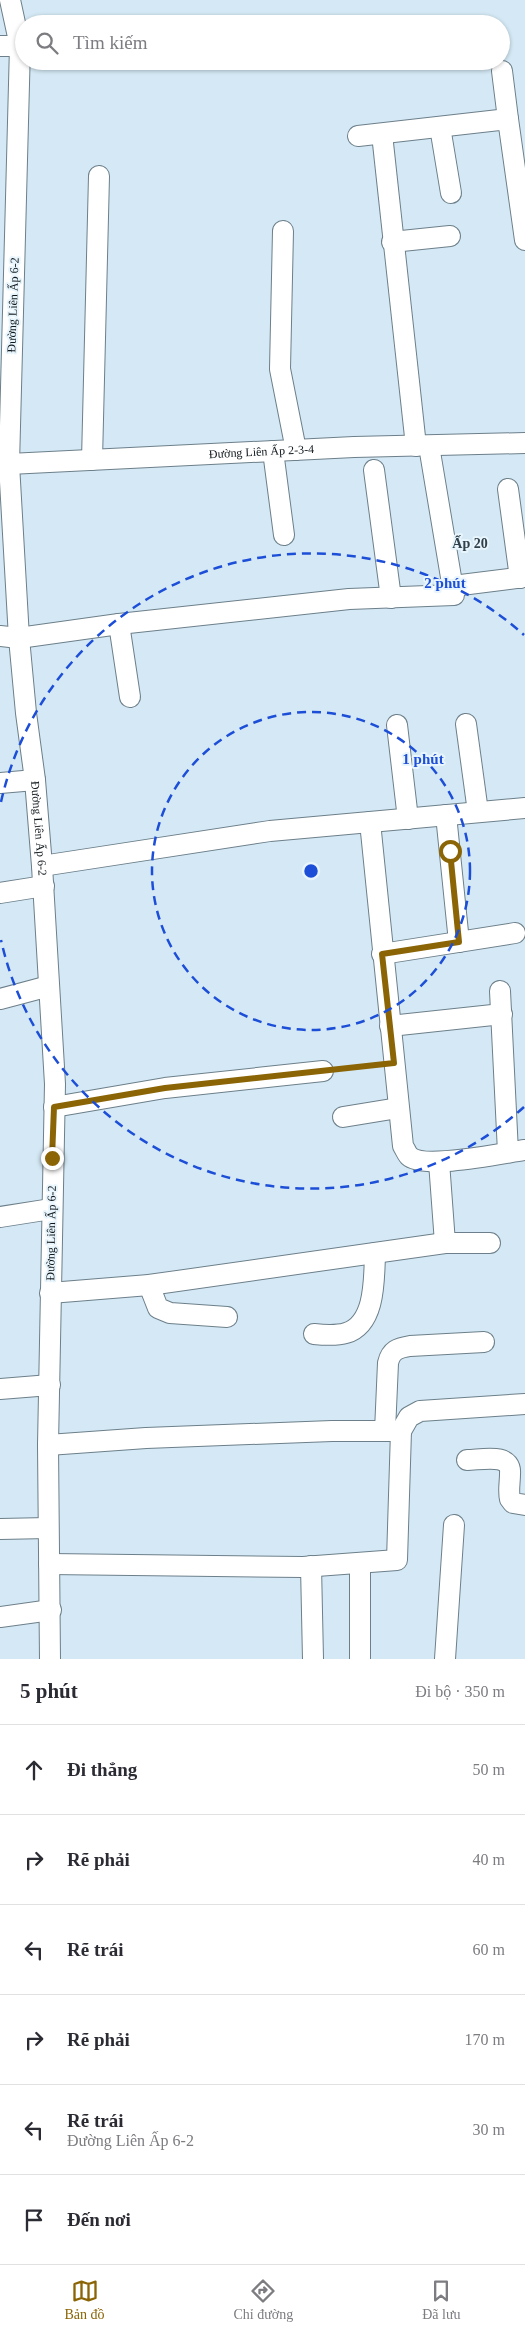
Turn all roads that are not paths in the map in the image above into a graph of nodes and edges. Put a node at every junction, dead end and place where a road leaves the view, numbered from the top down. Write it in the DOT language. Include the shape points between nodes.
graph roads {
  1 [pos="10,0"];
  2 [pos="10,46"];
  3 [pos="502,71"];
  4 [pos="508,120"];
  5 [pos="440,127"];
  6 [pos="382,134"];
  7 [pos="358,136"];
  8 [pos="99,176"];
  9 [pos="450,193"];
  10 [pos="7,223"];
  11 [pos="283,231"];
  12 [pos="450,236"];
  13 [pos="525,240"];
  14 [pos="392,242"];
  15 [pos="525,443"];
  16 [pos="423,446"];
  17 [pos="296,450"];
  18 [pos="273,451"];
  19 [pos="92,460"];
  20 [pos="4,465"];
  21 [pos="374,470"];
  22 [pos="508,489"];
  23 [pos="6,503"];
  24 [pos="284,535"];
  25 [pos="523,577"];
  26 [pos="453,586"];
  27 [pos="391,598"];
  28 [pos="119,624"];
  29 [pos="9,637"];
  30 [pos="130,696"];
  31 [pos="466,724"];
  32 [pos="397,725"];
  33 [pos="35,780"];
  34 [pos="0,783"];
  35 [pos="525,808"];
  36 [pos="478,812"];
  37 [pos="446,815"];
  38 [pos="408,819"];
  39 [pos="370,822"];
  40 [pos="42,866"];
  41 [pos="44,886"];
  42 [pos="0,893"];
  43 [pos="515,934"];
  44 [pos="459,942"];
  45 [pos="382,954"];
  46 [pos="49,986"];
  47 [pos="500,991"];
  48 [pos="0,999"];
  49 [pos="502,1014"];
  50 [pos="390,1026"];
  51 [pos="323,1071"];
  52 [pos="54,1107"];
  53 [pos="398,1108"];
  54 [pos="343,1117"];
  55 [pos="516,1151"];
  56 [pos="439,1162"];
  57 [pos="51,1209"];
  58 [pos="0,1217"];
  59 [pos="445,1243"];
  60 [pos="490,1243"];
  61 [pos="375,1253"];
  62 [pos="149,1285"];
  63 [pos="50,1293"];
  64 [pos="227,1317"];
  65 [pos="314,1334"];
  66 [pos="484,1342"];
  67 [pos="50,1385"];
  68 [pos="0,1389"];
  69 [pos="525,1404"];
  70 [pos="393,1431"];
  71 [pos="48,1445"];
  72 [pos="468,1460"];
  73 [pos="525,1505"];
  74 [pos="454,1526"];
  75 [pos="48,1528"];
  76 [pos="0,1529"];
  77 [pos="49,1564"];
  78 [pos="360,1564"];
  79 [pos="311,1566"];
  80 [pos="51,1610"];
  81 [pos="0,1617"];
  82 [pos="50,1659"];
  83 [pos="313,1659"];
  84 [pos="360,1659"];
  85 [pos="445,1659"];
  1 -- 2 [label="street, Đường Liên Ấp 6-2"];
  2 -- 10 [label="street, Đường Liên Ấp 6-2"];
  3 -- 4 [label="street"];
  4 -- 5 [label="street"];
  4 -- 13 [label="street"];
  5 -- 6 [label="street"];
  5 -- 9 [label="street"];
  6 -- 7 [label="street"];
  6 -- 14 [label="street"];
  8 -- 19 [label="street"];
  10 -- 20 [label="street, Đường Liên Ấp 6-2"];
  11 -- 17 [label="street" via="280,369"];
  12 -- 14 [label="street"];
  14 -- 16 [label="street"];
  15 -- 16 [label="street, Đường Liên Ấp 2-3-4"];
  16 -- 17 [label="street, Đường Liên Ấp 2-3-4"];
  16 -- 26 [label="street"];
  17 -- 18 [label="street, Đường Liên Ấp 2-3-4"];
  18 -- 19 [label="street, Đường Liên Ấp 2-3-4"];
  18 -- 24 [label="street"];
  19 -- 20 [label="street, Đường Liên Ấp 2-3-4"];
  20 -- 23 [label="street, Đường Liên Ấp 6-2"];
  21 -- 27 [label="street"];
  22 -- 25 [label="street"];
  23 -- 29 [label="street, Đường Liên Ấp 6-2"];
  25 -- 26 [label="street"];
  26 -- 27 [label="street" via="454,595"];
  27 -- 28 [label="street" via="349,599"];
  28 -- 29 [label="street"];
  28 -- 30 [label="street"];
  29 -- 33 [label="street, Đường Liên Ấp 6-2" via="26,713"];
  31 -- 36 [label="street"];
  32 -- 38 [label="street"];
  33 -- 34 [label="street"];
  33 -- 40 [label="street, Đường Liên Ấp 6-2"];
  35 -- 36 [label="street"];
  36 -- 37 [label="street"];
  37 -- 38 [label="street"];
  37 -- 44 [label="street"];
  38 -- 39 [label="street"];
  39 -- 40 [label="street" via="270,831"];
  39 -- 45 [label="street"];
  40 -- 41 [label="street, Đường Liên Ấp 6-2"];
  41 -- 42 [label="street"];
  41 -- 46 [label="street, Đường Liên Ấp 6-2"];
  43 -- 44 [label="street"];
  44 -- 45 [label="street"];
  45 -- 50 [label="street"];
  46 -- 48 [label="street"];
  46 -- 52 [label="street, Đường Liên Ấp 6-2"];
  47 -- 49 [label="street"];
  49 -- 50 [label="street"];
  49 -- 55 [label="street"];
  50 -- 53 [label="street"];
  51 -- 52 [label="street" via="165,1088"];
  52 -- 57 [label="street, Đường Liên Ấp 6-2"];
  53 -- 54 [label="street"];
  53 -- 56 [label="street" via="403,1146 409,1156"];
  55 -- 56 [label="street"];
  56 -- 59 [label="street"];
  57 -- 58 [label="street"];
  57 -- 63 [label="street, Đường Liên Ấp 6-2"];
  59 -- 60 [label="street"];
  59 -- 61 [label="street"];
  61 -- 62 [label="street"];
  61 -- 65 [label="street" via="372,1296 360,1324 344,1334"];
  62 -- 63 [label="street"];
  62 -- 64 [label="street" via="158,1308 170,1313"];
  63 -- 67 [label="street, Đường Liên Ấp 6-2"];
  66 -- 70 [label="street" via="410,1346 392,1352 388,1363"];
  67 -- 68 [label="street"];
  67 -- 71 [label="street, Đường Liên Ấp 6-2"];
  69 -- 70 [label="street" via="420,1411"];
  70 -- 71 [label="street" via="146,1438"];
  70 -- 78 [label="street" via="397,1560"];
  71 -- 75 [label="street, Đường Liên Ấp 6-2"];
  72 -- 73 [label="street" via="500,1459 506,1462 510,1469 510,1499 513,1503"];
  74 -- 85 [label="street"];
  75 -- 76 [label="street"];
  75 -- 77 [label="street, Đường Liên Ấp 6-2"];
  77 -- 79 [label="street"];
  77 -- 80 [label="street, Đường Liên Ấp 6-2"];
  78 -- 79 [label="street"];
  78 -- 84 [label="street"];
  79 -- 83 [label="street"];
  80 -- 81 [label="street"];
  80 -- 82 [label="street, Đường Liên Ấp 6-2"];
}
